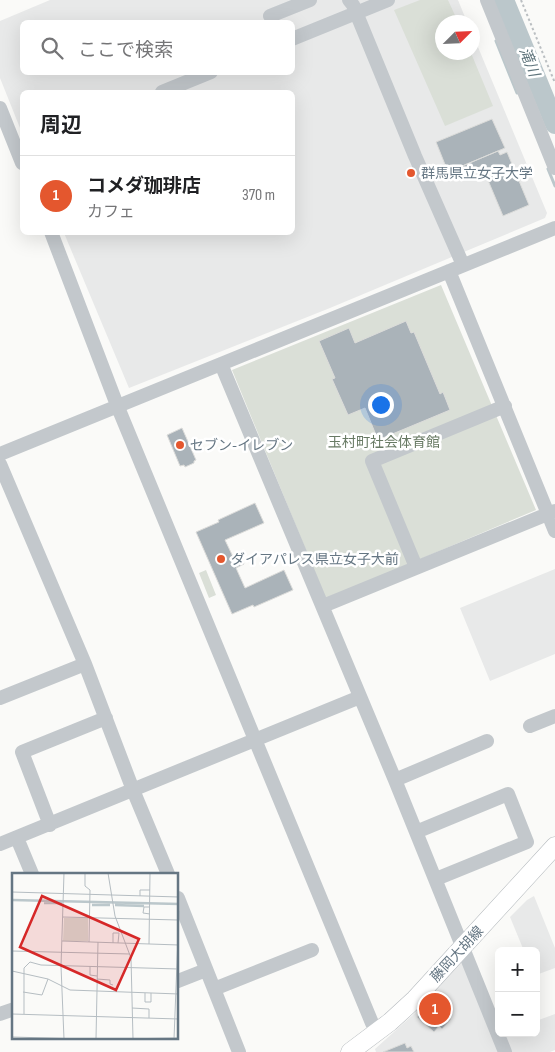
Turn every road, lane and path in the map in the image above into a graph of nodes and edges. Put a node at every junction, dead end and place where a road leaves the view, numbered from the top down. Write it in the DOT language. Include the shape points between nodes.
graph roads {
  1 [pos="310,0"];
  2 [pos="349,0"];
  3 [pos="388,0"];
  4 [pos="487,0"];
  5 [pos="521,0"];
  6 [pos="356,13"];
  7 [pos="270,16"];
  8 [pos="295,38"];
  9 [pos="204,75"];
  10 [pos="555,83"];
  11 [pos="167,90"];
  12 [pos="0,108"];
  13 [pos="20,158"];
  14 [pos="555,168"];
  15 [pos="555,228"];
  16 [pos="52,235"];
  17 [pos="456,268"];
  18 [pos="221,364"];
  19 [pos="117,406"];
  20 [pos="505,406"];
  21 [pos="0,454"];
  22 [pos="0,464"];
  23 [pos="551,512"];
  24 [pos="555,531"];
  25 [pos="416,567"];
  26 [pos="323,606"];
  27 [pos="85,664"];
  28 [pos="360,697"];
  29 [pos="0,698"];
  30 [pos="555,716"];
  31 [pos="106,718"];
  32 [pos="530,726"];
  33 [pos="255,740"];
  34 [pos="486,741"];
  35 [pos="395,780"];
  36 [pos="133,790"];
  37 [pos="50,825"];
  38 [pos="416,832"];
  39 [pos="17,838"];
  40 [pos="0,844"];
  41 [pos="555,846"];
  42 [pos="32,873"];
  43 [pos="168,873"];
  44 [pos="436,879"];
  45 [pos="180,914"];
  46 [pos="462,949"];
  47 [pos="312,950"];
  48 [pos="206,970"];
  49 [pos="179,982"];
  50 [pos="214,989"];
  51 [pos="12,1009"];
  52 [pos="0,1014"];
  53 [pos="378,1032"];
  54 [pos="239,1052"];
  55 [pos="350,1052"];
  56 [pos="505,1052"];
  1 -- 7 [label="street"];
  2 -- 6 [label="street"];
  3 -- 6 [label="street"];
  4 -- 14 [label="street"];
  5 -- 10 [label="path"];
  6 -- 8 [label="street"];
  6 -- 17 [label="street"];
  9 -- 11 [label="street"];
  12 -- 13 [label="street"];
  15 -- 17 [label="street"];
  16 -- 19 [label="street"];
  17 -- 18 [label="street"];
  17 -- 20 [label="street"];
  18 -- 19 [label="street"];
  18 -- 26 [label="street"];
  19 -- 21 [label="street"];
  19 -- 33 [label="street"];
  20 -- 23 [label="street"];
  20 -- 25 [label="street" via="372,461"];
  22 -- 27 [label="street"];
  23 -- 24 [label="street"];
  23 -- 25 [label="street"];
  25 -- 26 [label="street"];
  26 -- 28 [label="street"];
  27 -- 29 [label="street"];
  27 -- 31 [label="street"];
  28 -- 33 [label="street"];
  28 -- 35 [label="street"];
  30 -- 32 [label="street"];
  31 -- 36 [label="street"];
  31 -- 37 [label="street" via="22,752"];
  33 -- 36 [label="street"];
  33 -- 53 [label="street"];
  34 -- 35 [label="street"];
  35 -- 38 [label="street"];
  36 -- 37 [label="street"];
  36 -- 43 [label="street"];
  37 -- 39 [label="street"];
  38 -- 44 [label="street"];
  38 -- 44 [label="street" via="508,794 527,842"];
  39 -- 40 [label="street"];
  39 -- 42 [label="street"];
  41 -- 46 [label="main road, 藤岡大胡線"];
  44 -- 46 [label="street"];
  45 -- 48 [label="street"];
  46 -- 53 [label="main road, 藤岡大胡線" via="415,999"];
  46 -- 56 [label="street"];
  47 -- 50 [label="street"];
  48 -- 49 [label="street"];
  48 -- 50 [label="street"];
  50 -- 54 [label="street"];
  51 -- 52 [label="street"];
  53 -- 55 [label="main road, 藤岡大胡線"];
}
